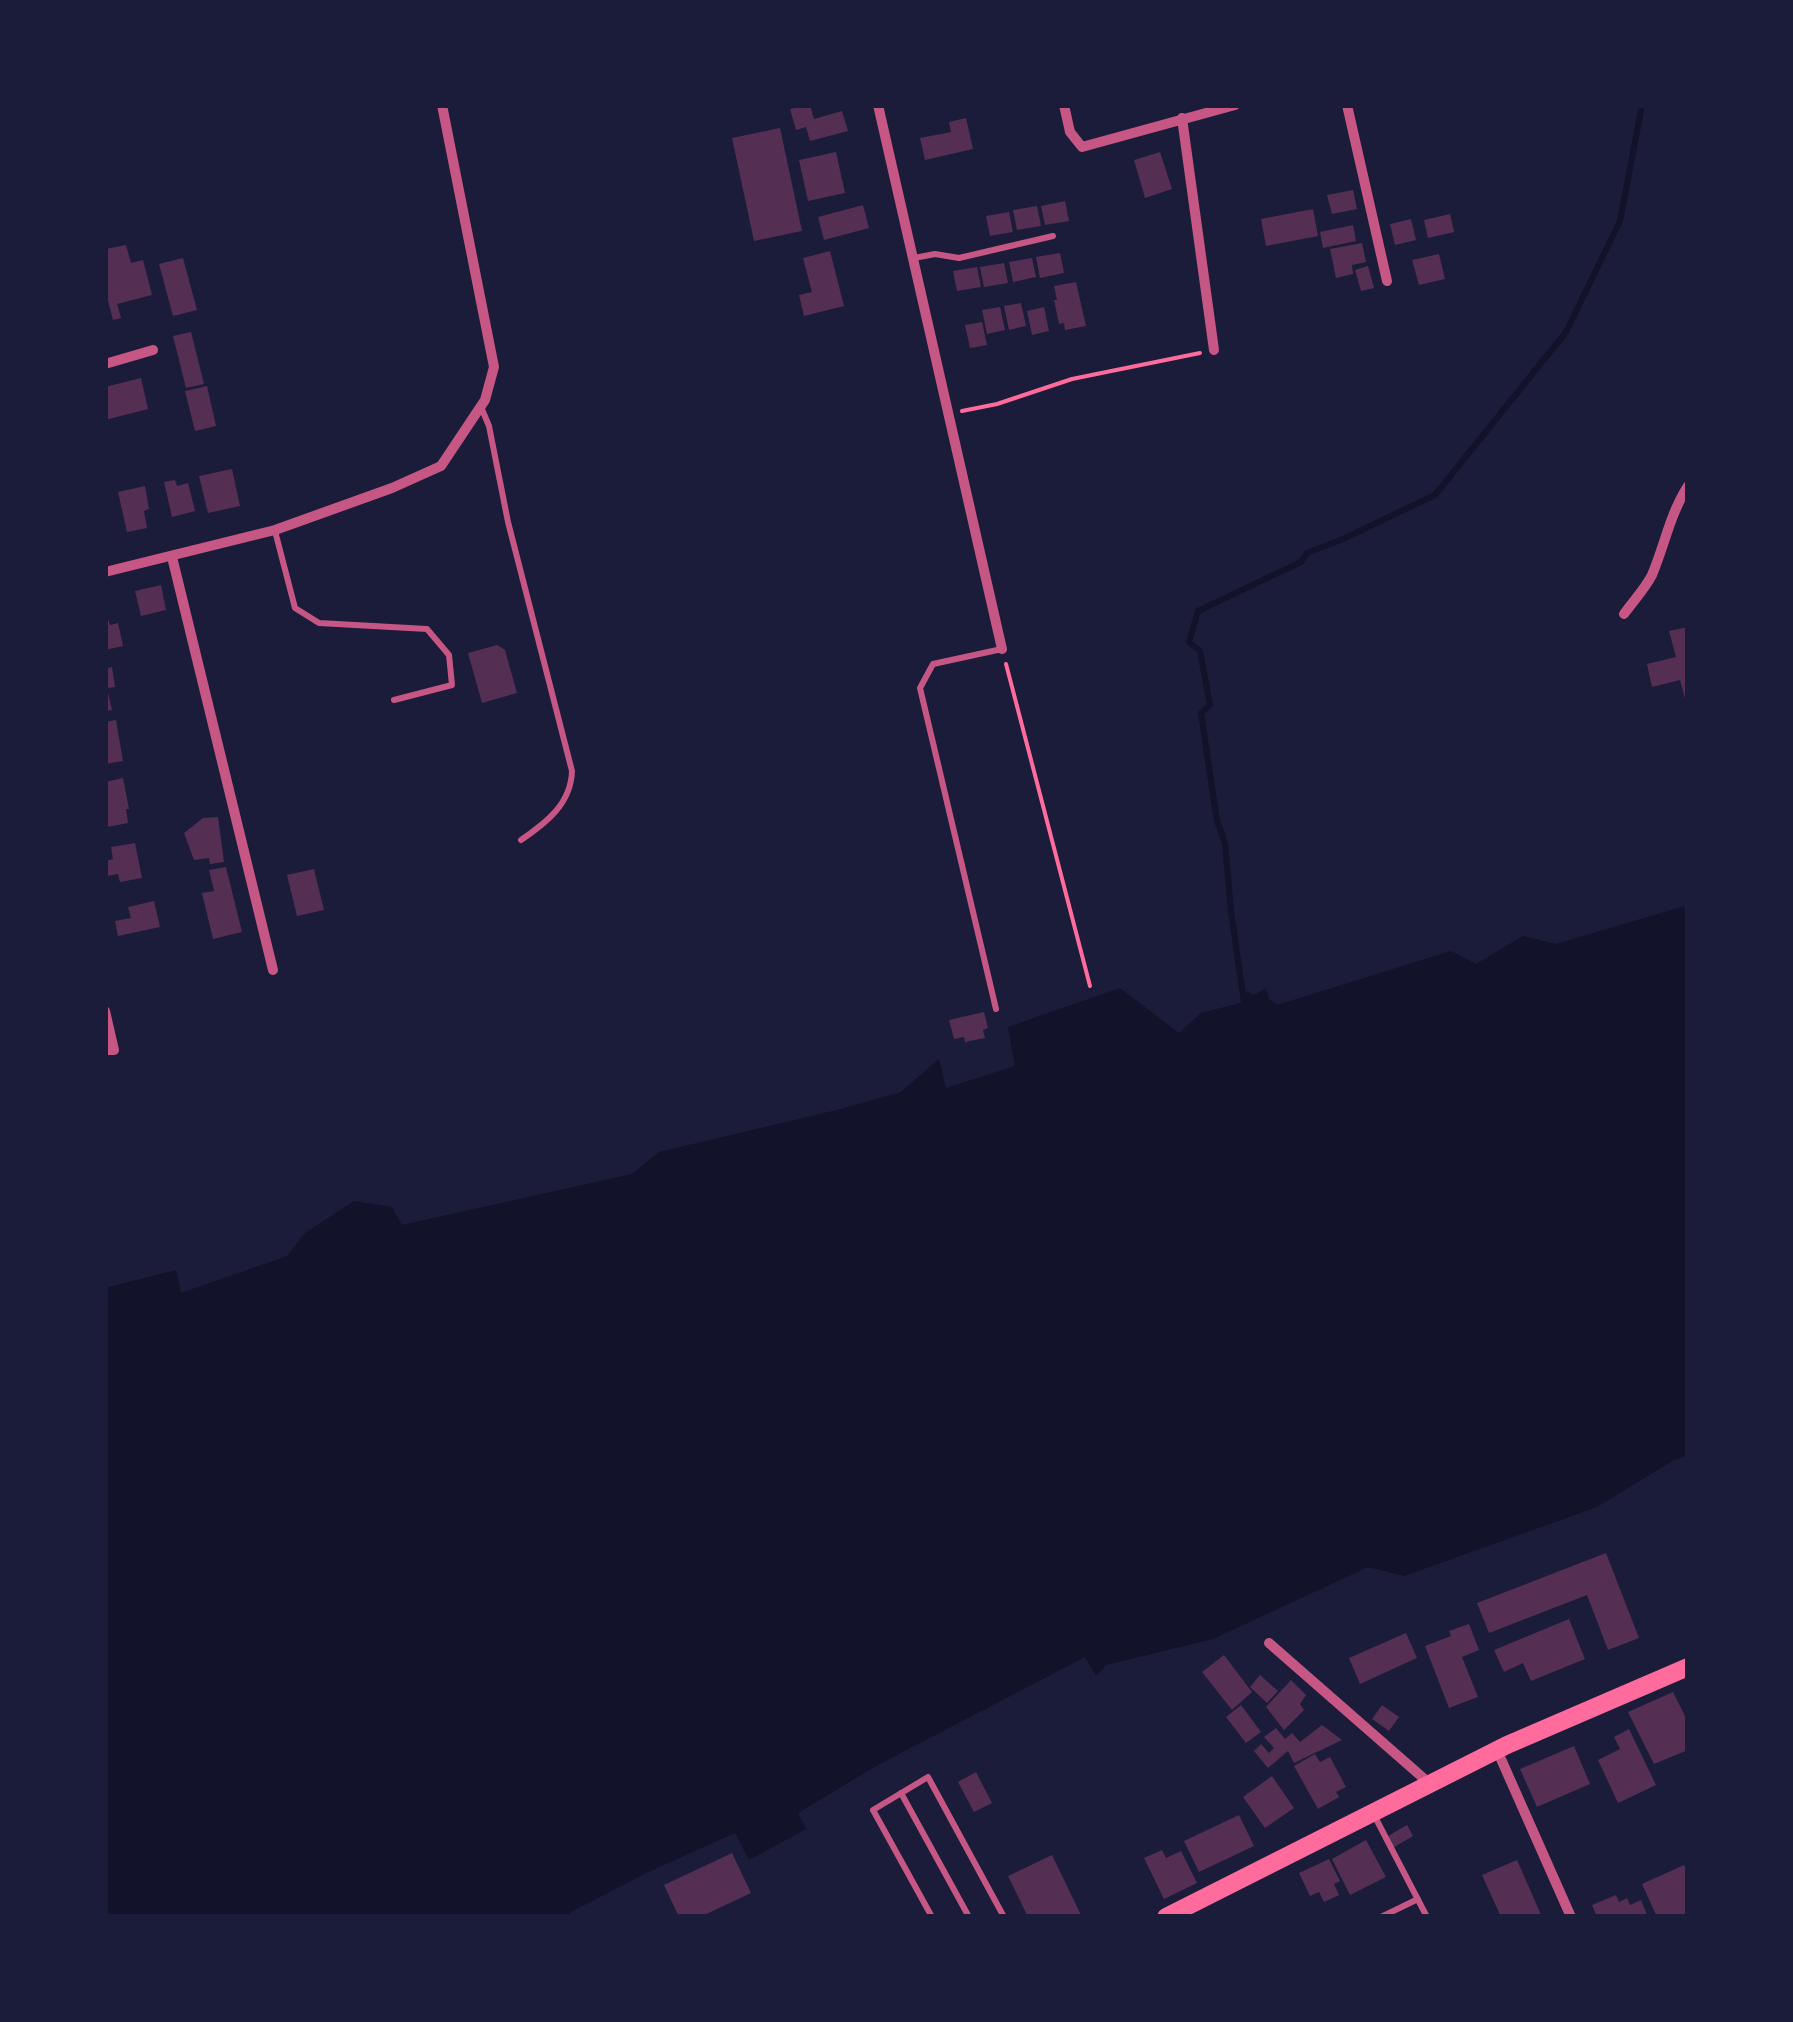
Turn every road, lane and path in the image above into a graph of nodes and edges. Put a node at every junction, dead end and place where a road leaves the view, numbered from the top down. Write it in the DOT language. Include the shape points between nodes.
graph roads {
  1 [pos="442,105"];
  2 [pos="878,105"];
  3 [pos="1064,105"];
  4 [pos="1235,105"];
  5 [pos="1347,105"];
  6 [pos="1182,118"];
  7 [pos="1053,236"];
  8 [pos="913,258"];
  9 [pos="1387,281"];
  10 [pos="153,350"];
  11 [pos="1214,350"];
  12 [pos="105,364"];
  13 [pos="481,407"];
  14 [pos="948,414"];
  15 [pos="1688,486"];
  16 [pos="275,530"];
  17 [pos="172,556"];
  18 [pos="105,572"];
  19 [pos="1624,614"];
  20 [pos="1002,649"];
  21 [pos="394,700"];
  22 [pos="521,840"];
  23 [pos="273,970"];
  24 [pos="1090,986"];
  25 [pos="996,1009"];
  26 [pos="105,1011"];
  27 [pos="105,1050"];
  28 [pos="1270,1643"];
  29 [pos="1688,1667"];
  30 [pos="1497,1750"];
  31 [pos="1429,1783"];
  32 [pos="902,1793"];
  33 [pos="1372,1812"];
  34 [pos="1418,1898"];
  35 [pos="932,1917"];
  36 [pos="969,1917"];
  37 [pos="1004,1917"];
  38 [pos="1166,1917"];
  39 [pos="1381,1917"];
  40 [pos="1427,1917"];
  41 [pos="1571,1917"];
  1 -- 13 [label="street" via="494,367"];
  2 -- 8 [label="street"];
  3 -- 6 [label="street" via="1070,132 1082,147"];
  4 -- 6 [label="street"];
  5 -- 9 [label="street"];
  6 -- 11 [label="street"];
  7 -- 8 [label="lane" via="959,258"];
  8 -- 14 [label="street"];
  10 -- 12 [label="street"];
  11 -- 14 [label="path" via="1072,379"];
  13 -- 16 [label="street" via="440,466"];
  13 -- 22 [label="lane" via="572,771 560,806"];
  14 -- 20 [label="street"];
  15 -- 19 [label="street" via="1672,512 1650,580"];
  16 -- 17 [label="street"];
  16 -- 21 [label="lane" via="295,608 319,623 427,629 450,655 452,685"];
  17 -- 18 [label="street"];
  17 -- 23 [label="street"];
  20 -- 24 [label="path"];
  20 -- 25 [label="lane" via="933,664 920,688"];
  26 -- 27 [label="street" via="114,1050"];
  28 -- 31 [label="street"];
  29 -- 30 [label="main road"];
  30 -- 31 [label="main road"];
  30 -- 41 [label="street"];
  31 -- 33 [label="main road"];
  32 -- 35 [label="lane" via="873,1810"];
  32 -- 36 [label="lane"];
  32 -- 37 [label="lane" via="928,1777"];
  33 -- 34 [label="lane"];
  33 -- 38 [label="main road"];
  34 -- 39 [label="lane"];
  34 -- 40 [label="lane"];
}
